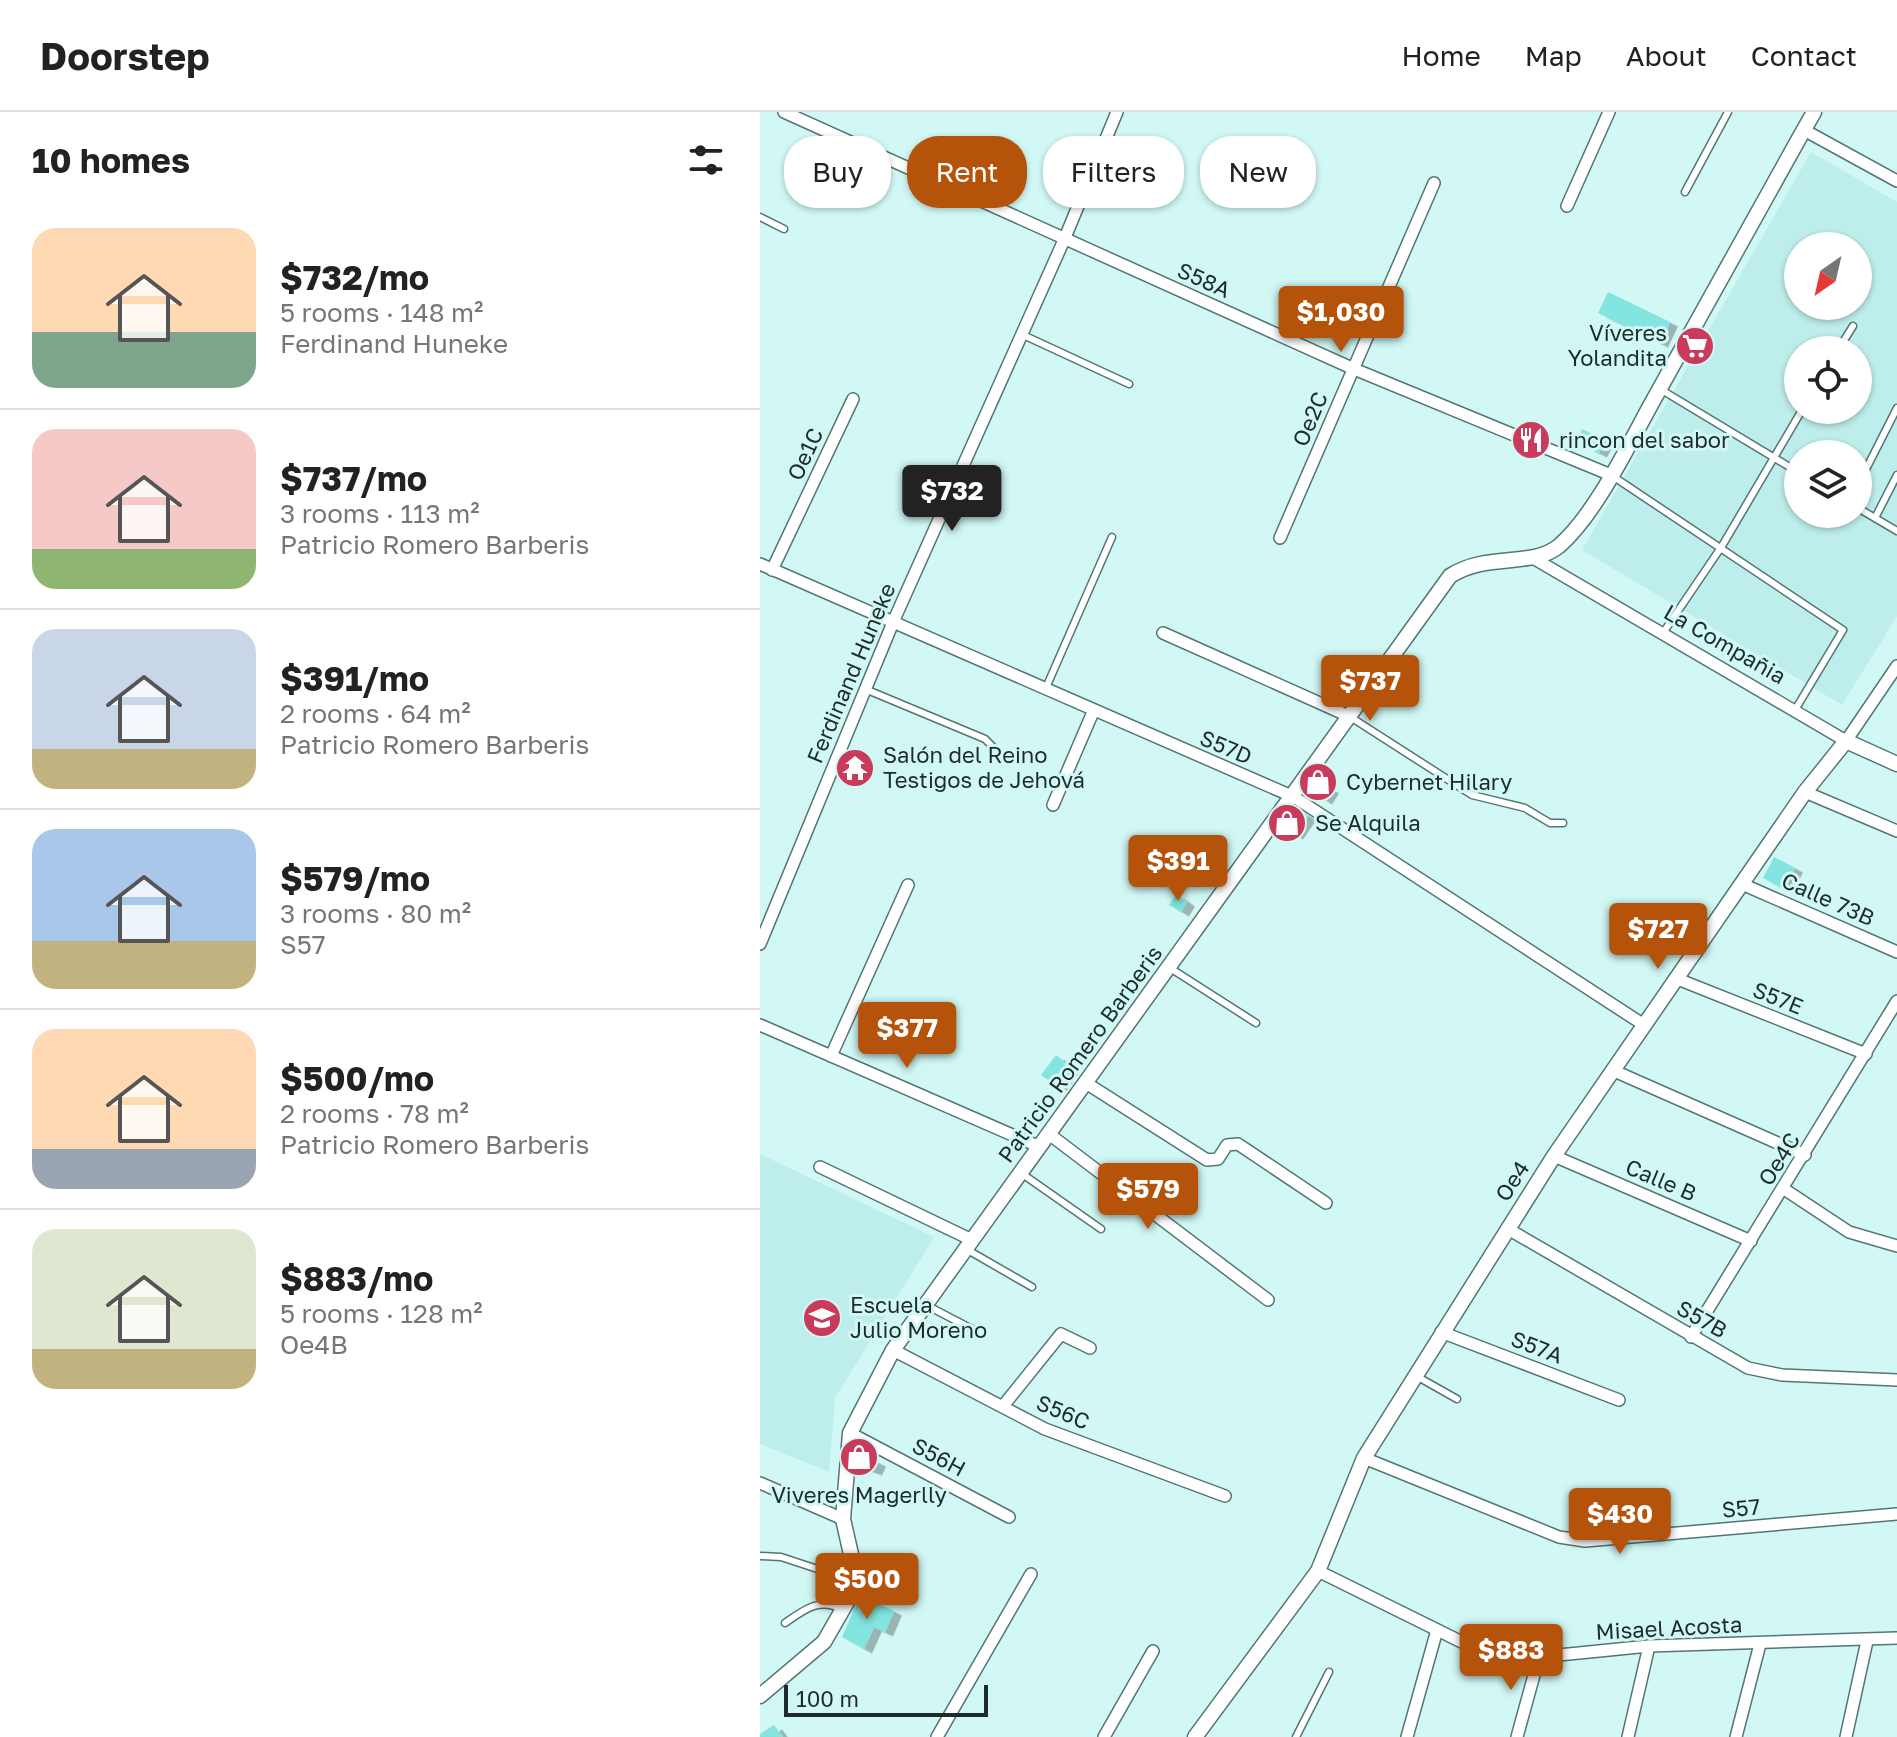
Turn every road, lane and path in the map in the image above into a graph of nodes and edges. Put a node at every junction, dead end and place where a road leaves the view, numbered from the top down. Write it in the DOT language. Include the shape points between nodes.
graph roads {
  1 [pos="784,112"];
  2 [pos="1117,112"];
  3 [pos="1609,112"];
  4 [pos="1728,112"];
  5 [pos="1814,112"];
  6 [pos="1804,130"];
  7 [pos="1897,181"];
  8 [pos="1434,183"];
  9 [pos="1685,192"];
  10 [pos="1567,206"];
  11 [pos="760,217"];
  12 [pos="784,229"];
  13 [pos="1064,240"];
  14 [pos="1853,326"];
  15 [pos="1021,334"];
  16 [pos="1847,336"];
  17 [pos="1354,369"];
  18 [pos="1129,384"];
  19 [pos="1660,389"];
  20 [pos="853,399"];
  21 [pos="1897,408"];
  22 [pos="1794,424"];
  23 [pos="1774,457"];
  24 [pos="1872,457"];
  25 [pos="1784,463"];
  26 [pos="1611,475"];
  27 [pos="1897,475"];
  28 [pos="1872,516"];
  29 [pos="1875,518"];
  30 [pos="1897,531"];
  31 [pos="1112,537"];
  32 [pos="1280,538"];
  33 [pos="1722,546"];
  34 [pos="1533,558"];
  35 [pos="760,564"];
  36 [pos="772,570"];
  37 [pos="894,620"];
  38 [pos="1163,633"];
  39 [pos="1663,633"];
  40 [pos="1897,666"];
  41 [pos="865,689"];
  42 [pos="1045,690"];
  43 [pos="1795,710"];
  44 [pos="1093,712"];
  45 [pos="1351,717"];
  46 [pos="1846,741"];
  47 [pos="1004,758"];
  48 [pos="1897,764"];
  49 [pos="1805,792"];
  50 [pos="1294,797"];
  51 [pos="1053,805"];
  52 [pos="1563,823"];
  53 [pos="1897,831"];
  54 [pos="1742,884"];
  55 [pos="908,885"];
  56 [pos="760,944"];
  57 [pos="1897,952"];
  58 [pos="1170,968"];
  59 [pos="1675,978"];
  60 [pos="1897,1001"];
  61 [pos="1256,1023"];
  62 [pos="760,1025"];
  63 [pos="1644,1025"];
  64 [pos="1866,1054"];
  65 [pos="831,1056"];
  66 [pos="1612,1070"];
  67 [pos="1086,1083"];
  68 [pos="1049,1134"];
  69 [pos="1040,1147"];
  70 [pos="1805,1155"];
  71 [pos="1554,1156"];
  72 [pos="820,1167"];
  73 [pos="1021,1173"];
  74 [pos="1784,1189"];
  75 [pos="1326,1203"];
  76 [pos="1101,1229"];
  77 [pos="1508,1229"];
  78 [pos="1751,1241"];
  79 [pos="969,1245"];
  80 [pos="1897,1246"];
  81 [pos="1032,1287"];
  82 [pos="1268,1300"];
  83 [pos="926,1305"];
  84 [pos="972,1329"];
  85 [pos="1441,1332"];
  86 [pos="1691,1337"];
  87 [pos="1090,1348"];
  88 [pos="893,1350"];
  89 [pos="1414,1375"];
  90 [pos="1897,1380"];
  91 [pos="1457,1399"];
  92 [pos="1619,1400"];
  93 [pos="1003,1406"];
  94 [pos="850,1433"];
  95 [pos="1364,1458"];
  96 [pos="760,1483"];
  97 [pos="1225,1496"];
  98 [pos="1897,1514"];
  99 [pos="1009,1517"];
  100 [pos="843,1519"];
  101 [pos="760,1556"];
  102 [pos="1318,1571"];
  103 [pos="1031,1574"];
  104 [pos="851,1580"];
  105 [pos="843,1610"];
  106 [pos="785,1623"];
  107 [pos="1437,1630"];
  108 [pos="1897,1638"];
  109 [pos="1867,1641"];
  110 [pos="1760,1644"];
  111 [pos="1649,1646"];
  112 [pos="1153,1651"];
  113 [pos="1539,1657"];
  114 [pos="1329,1672"];
  115 [pos="760,1696"];
  116 [pos="937,1737"];
  117 [pos="1104,1737"];
  118 [pos="1195,1737"];
  119 [pos="1296,1737"];
  120 [pos="1407,1737"];
  121 [pos="1517,1737"];
  122 [pos="1628,1737"];
  123 [pos="1736,1737"];
  124 [pos="1846,1737"];
  1 -- 13 [label="street, S58A"];
  2 -- 13 [label="street, Ferdinand Huneke"];
  3 -- 10 [label="street"];
  4 -- 9 [label="lane"];
  5 -- 6 [label="street, Patricio Romero Barberis"];
  6 -- 7 [label="street"];
  6 -- 19 [label="street, Patricio Romero Barberis"];
  8 -- 17 [label="street, Oe2C"];
  11 -- 12 [label="lane"];
  13 -- 15 [label="street, Ferdinand Huneke"];
  13 -- 17 [label="street, S58A"];
  14 -- 16 [label="lane"];
  15 -- 18 [label="lane"];
  15 -- 37 [label="street, Ferdinand Huneke"];
  17 -- 26 [label="street, S58A"];
  17 -- 32 [label="street, Oe2C"];
  19 -- 23 [label="lane"];
  19 -- 26 [label="street, Patricio Romero Barberis"];
  20 -- 36 [label="street, Oe1C"];
  21 -- 24 [label="lane"];
  22 -- 23 [label="lane"];
  23 -- 25 [label="lane"];
  23 -- 33 [label="lane"];
  26 -- 33 [label="lane"];
  26 -- 34 [label="street, Patricio Romero Barberis" via="1569,536 1556,549"];
  27 -- 29 [label="lane"];
  28 -- 29 [label="lane"];
  29 -- 30 [label="lane"];
  31 -- 42 [label="lane"];
  33 -- 39 [label="lane"];
  33 -- 43 [label="lane" via="1843,630"];
  34 -- 39 [label="street, La Compañia"];
  34 -- 45 [label="street, Patricio Romero Barberis" via="1481,561 1450,576"];
  35 -- 36 [label="street, S57D"];
  36 -- 37 [label="street, S57D"];
  37 -- 41 [label="street, Ferdinand Huneke"];
  37 -- 42 [label="street, S57D"];
  38 -- 45 [label="street"];
  39 -- 43 [label="street, La Compañia"];
  40 -- 46 [label="street, Oe4"];
  41 -- 47 [label="lane" via="985,739"];
  41 -- 56 [label="street, Ferdinand Huneke"];
  42 -- 44 [label="street, S57D"];
  43 -- 46 [label="street, La Compañia"];
  44 -- 50 [label="street, S57D"];
  44 -- 51 [label="street"];
  45 -- 50 [label="street, Patricio Romero Barberis"];
  45 -- 52 [label="lane" via="1472,795"];
  46 -- 48 [label="street, La Compañia"];
  46 -- 49 [label="street, Oe4"];
  49 -- 53 [label="street"];
  49 -- 54 [label="street, Oe4"];
  50 -- 58 [label="street, Patricio Romero Barberis"];
  50 -- 63 [label="street, S57D"];
  54 -- 57 [label="street, Calle 73B"];
  54 -- 59 [label="street, Oe4"];
  55 -- 65 [label="street"];
  58 -- 61 [label="lane"];
  58 -- 67 [label="street, Patricio Romero Barberis"];
  59 -- 63 [label="street, Oe4"];
  59 -- 64 [label="street, S57E"];
  60 -- 64 [label="street, Oe4C"];
  62 -- 65 [label="street"];
  63 -- 66 [label="street, Oe4"];
  64 -- 70 [label="street, Oe4C"];
  65 -- 69 [label="street"];
  66 -- 70 [label="street"];
  66 -- 71 [label="street, Oe4"];
  67 -- 68 [label="street, Patricio Romero Barberis"];
  67 -- 75 [label="street" via="1207,1160 1218,1159 1227,1145 1238,1144"];
  68 -- 69 [label="street, Patricio Romero Barberis"];
  68 -- 82 [label="street"];
  69 -- 73 [label="street, Patricio Romero Barberis"];
  70 -- 74 [label="street, Oe4C"];
  71 -- 77 [label="street, Oe4"];
  71 -- 78 [label="street, Calle B"];
  72 -- 79 [label="street"];
  73 -- 76 [label="lane"];
  73 -- 79 [label="street, Patricio Romero Barberis"];
  74 -- 78 [label="street, Oe4C"];
  74 -- 80 [label="street" via="1849,1232"];
  77 -- 85 [label="street, Oe4"];
  77 -- 86 [label="street, S57B"];
  78 -- 86 [label="street, Oe4C"];
  79 -- 81 [label="lane"];
  79 -- 83 [label="street, Patricio Romero Barberis"];
  83 -- 84 [label="lane"];
  83 -- 88 [label="street, Patricio Romero Barberis"];
  85 -- 89 [label="street, Oe4"];
  85 -- 92 [label="street, S57A"];
  86 -- 90 [label="street, S57B" via="1782,1375"];
  87 -- 93 [label="street" via="1061,1334"];
  88 -- 93 [label="street, S56C"];
  88 -- 94 [label="street, Patricio Romero Barberis"];
  89 -- 91 [label="lane"];
  89 -- 95 [label="street, Oe4"];
  93 -- 97 [label="street, S56C" via="1045,1429"];
  94 -- 99 [label="street, S56H"];
  94 -- 100 [label="street, Patricio Romero Barberis"];
  95 -- 98 [label="street, S57" via="1559,1537 1585,1541"];
  95 -- 102 [label="street, Oe4"];
  96 -- 100 [label="street"];
  100 -- 104 [label="street, Patricio Romero Barberis" via="853,1563"];
  101 -- 104 [label="lane" via="781,1557"];
  102 -- 107 [label="street, Misael Acosta"];
  102 -- 118 [label="street, Oe4"];
  103 -- 116 [label="street"];
  104 -- 105 [label="street, Patricio Romero Barberis"];
  105 -- 106 [label="lane" via="815,1604"];
  105 -- 115 [label="street, Patricio Romero Barberis" via="814,1652"];
  107 -- 113 [label="street, Misael Acosta" via="1486,1654"];
  107 -- 120 [label="street"];
  108 -- 109 [label="street, Misael Acosta"];
  109 -- 110 [label="street, Misael Acosta"];
  109 -- 124 [label="street"];
  110 -- 111 [label="street, Misael Acosta"];
  110 -- 123 [label="street"];
  111 -- 113 [label="street, Misael Acosta"];
  111 -- 122 [label="street"];
  112 -- 117 [label="street"];
  113 -- 121 [label="street"];
  114 -- 119 [label="lane"];
}
